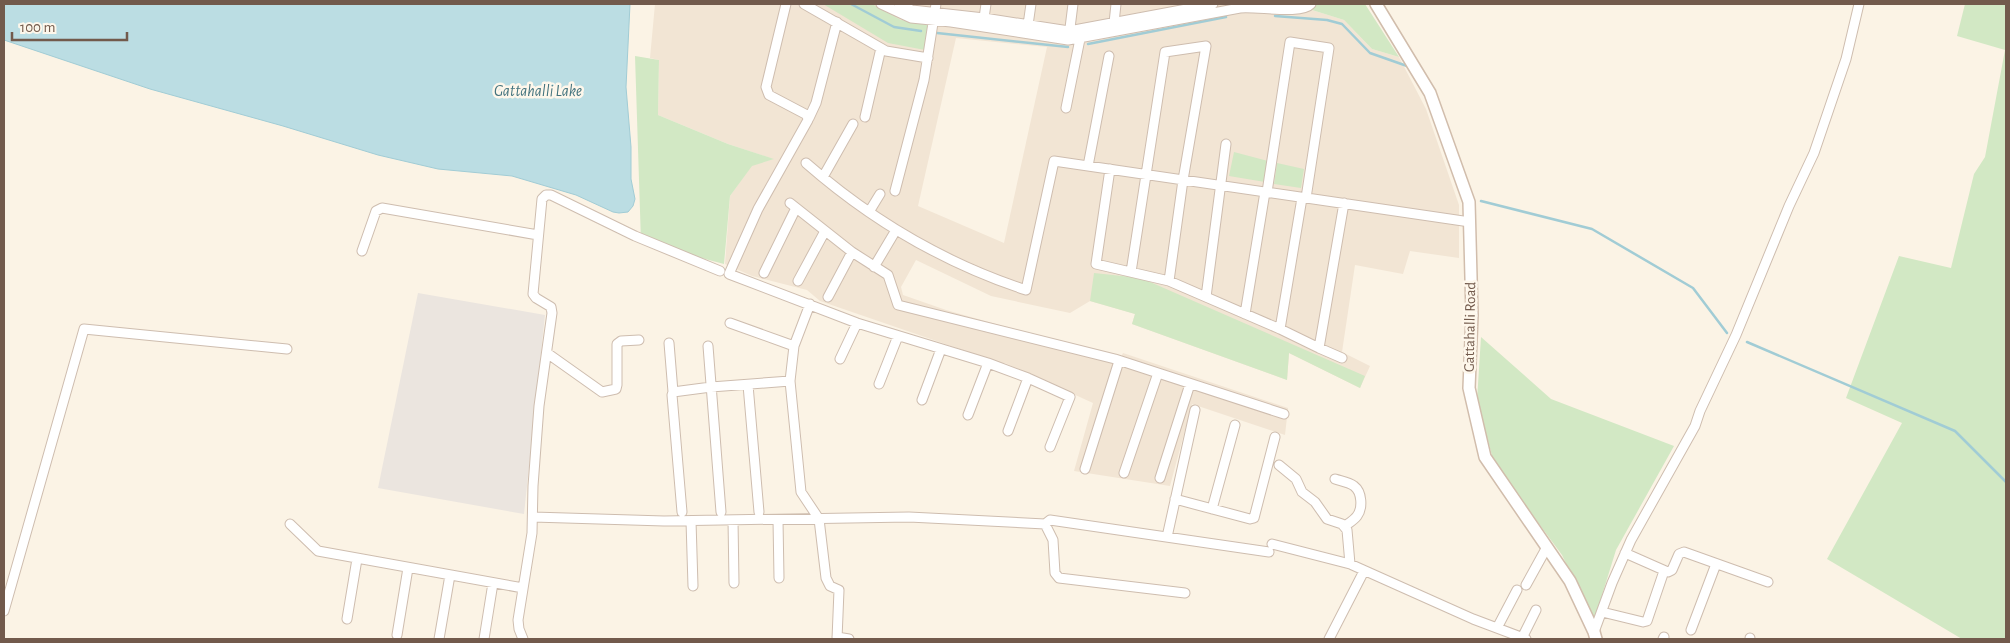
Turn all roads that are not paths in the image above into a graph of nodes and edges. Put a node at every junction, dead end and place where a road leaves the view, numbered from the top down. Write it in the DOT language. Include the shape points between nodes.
graph roads {
  1 [pos="786,4"];
  2 [pos="804,4"];
  3 [pos="881,4"];
  4 [pos="899,4"];
  5 [pos="986,4"];
  6 [pos="1031,4"];
  7 [pos="1073,4"];
  8 [pos="1116,4"];
  9 [pos="1213,4"];
  10 [pos="1311,4"];
  11 [pos="1376,4"];
  12 [pos="1859,4"];
  13 [pos="1167,9"];
  14 [pos="935,12"];
  15 [pos="984,18"];
  16 [pos="836,22"];
  17 [pos="1114,23"];
  18 [pos="1028,25"];
  19 [pos="1069,36"];
  20 [pos="1080,39"];
  21 [pos="881,48"];
  22 [pos="1109,56"];
  23 [pos="928,58"];
  24 [pos="1066,108"];
  25 [pos="865,117"];
  26 [pos="809,118"];
  27 [pos="853,124"];
  28 [pos="1226,144"];
  29 [pos="806,163"];
  30 [pos="1088,166"];
  31 [pos="1110,169"];
  32 [pos="1146,175"];
  33 [pos="823,178"];
  34 [pos="1183,180"];
  35 [pos="1221,186"];
  36 [pos="896,191"];
  37 [pos="1266,192"];
  38 [pos="880,194"];
  39 [pos="1304,198"];
  40 [pos="1344,203"];
  41 [pos="869,212"];
  42 [pos="1470,222"];
  43 [pos="896,230"];
  44 [pos="825,231"];
  45 [pos="538,235"];
  46 [pos="362,251"];
  47 [pos="852,252"];
  48 [pos="874,267"];
  49 [pos="720,271"];
  50 [pos="1131,272"];
  51 [pos="764,273"];
  52 [pos="798,281"];
  53 [pos="1169,281"];
  54 [pos="828,297"];
  55 [pos="1206,297"];
  56 [pos="810,304"];
  57 [pos="1245,314"];
  58 [pos="858,323"];
  59 [pos="730,324"];
  60 [pos="1280,329"];
  61 [pos="898,336"];
  62 [pos="639,340"];
  63 [pos="669,343"];
  64 [pos="708,346"];
  65 [pos="794,346"];
  66 [pos="1319,348"];
  67 [pos="286,349"];
  68 [pos="941,349"];
  69 [pos="547,353"];
  70 [pos="1342,358"];
  71 [pos="840,359"];
  72 [pos="1119,361"];
  73 [pos="988,363"];
  74 [pos="1158,373"];
  75 [pos="1028,378"];
  76 [pos="790,381"];
  77 [pos="748,384"];
  78 [pos="878,384"];
  79 [pos="1190,384"];
  80 [pos="711,387"];
  81 [pos="673,392"];
  82 [pos="922,400"];
  83 [pos="1194,410"];
  84 [pos="1284,414"];
  85 [pos="968,415"];
  86 [pos="1235,425"];
  87 [pos="1008,431"];
  88 [pos="1275,437"];
  89 [pos="1050,447"];
  90 [pos="1279,464"];
  91 [pos="1085,469"];
  92 [pos="1124,473"];
  93 [pos="1160,478"];
  94 [pos="1336,479"];
  95 [pos="1175,499"];
  96 [pos="1212,509"];
  97 [pos="682,512"];
  98 [pos="722,512"];
  99 [pos="759,512"];
  100 [pos="533,517"];
  101 [pos="819,519"];
  102 [pos="733,520"];
  103 [pos="778,520"];
  104 [pos="691,521"];
  105 [pos="290,524"];
  106 [pos="1045,524"];
  107 [pos="1345,526"];
  108 [pos="1167,536"];
  109 [pos="1547,547"];
  110 [pos="1625,553"];
  111 [pos="357,559"];
  112 [pos="1350,564"];
  113 [pos="1716,564"];
  114 [pos="408,568"];
  115 [pos="1364,571"];
  116 [pos="1664,571"];
  117 [pos="450,575"];
  118 [pos="779,578"];
  119 [pos="1768,582"];
  120 [pos="493,583"];
  121 [pos="734,583"];
  122 [pos="1526,585"];
  123 [pos="693,586"];
  124 [pos="523,588"];
  125 [pos="1517,590"];
  126 [pos="1185,593"];
  127 [pos="1536,610"];
  128 [pos="4,611"];
  129 [pos="1602,612"];
  130 [pos="347,619"];
  131 [pos="1497,628"];
  132 [pos="1691,630"];
  133 [pos="397,635"];
  134 [pos="1595,635"];
  135 [pos="837,638"];
  136 [pos="439,639"];
  137 [pos="484,639"];
  138 [pos="523,639"];
  139 [pos="849,639"];
  140 [pos="1329,639"];
  141 [pos="1524,639"];
  1 -- 26 [label="street" via="766,92"];
  2 -- 16 [label="street"];
  3 -- 14 [label="street" via="911,18"];
  4 -- 14 [label="street" via="912,10"];
  5 -- 15 [label="street"];
  6 -- 18 [label="street"];
  7 -- 19 [label="street"];
  8 -- 17 [label="street"];
  9 -- 13 [label="street"];
  10 -- 20 [label="street" via="1308,8 1296,10 1240,8"];
  11 -- 42 [label="main road, Gattahalli Road" via="1430,93 1469,202"];
  12 -- 110 [label="street" via="1846,59 1817,144 1736,335 1695,426"];
  13 -- 17 [label="street"];
  14 -- 15 [label="street"];
  14 -- 19 [label="street"];
  14 -- 23 [label="street"];
  15 -- 18 [label="street"];
  16 -- 21 [label="street"];
  16 -- 26 [label="street" via="816,103"];
  17 -- 19 [label="street"];
  18 -- 19 [label="street"];
  19 -- 20 [label="street"];
  20 -- 24 [label="street"];
  21 -- 23 [label="street"];
  21 -- 25 [label="street"];
  22 -- 30 [label="street"];
  23 -- 36 [label="street"];
  26 -- 56 [label="street" via="758,210 729,274"];
  27 -- 33 [label="street"];
  28 -- 35 [label="street"];
  29 -- 33 [label="street"];
  30 -- 31 [label="street"];
  30 -- 43 [label="street" via="1054,161 1026,290 957,263"];
  31 -- 32 [label="street"];
  31 -- 50 [label="street" via="1096,264"];
  32 -- 34 [label="street"];
  32 -- 34 [label="street" via="1165,52 1206,46"];
  32 -- 50 [label="street"];
  33 -- 41 [label="street"];
  34 -- 35 [label="street"];
  34 -- 53 [label="street"];
  35 -- 37 [label="street"];
  35 -- 55 [label="street"];
  37 -- 39 [label="street"];
  37 -- 39 [label="street" via="1290,42 1329,48"];
  37 -- 57 [label="street"];
  38 -- 41 [label="street"];
  39 -- 40 [label="street"];
  39 -- 60 [label="street"];
  40 -- 42 [label="street"];
  40 -- 66 [label="street"];
  41 -- 43 [label="street"];
  42 -- 109 [label="main road, Gattahalli Road" via="1472,315 1469,388 1485,457"];
  43 -- 48 [label="street"];
  44 -- 47 [label="street"];
  44 -- 51 [label="street" via="793,206"];
  44 -- 52 [label="street"];
  45 -- 46 [label="street" via="382,208 376,211"];
  45 -- 49 [label="street" via="542,199 550,195 635,236"];
  45 -- 69 [label="street" via="533,289 536,298 548,304 552,312"];
  47 -- 48 [label="street"];
  47 -- 54 [label="street"];
  48 -- 72 [label="street" via="888,275 898,305"];
  50 -- 53 [label="street"];
  53 -- 55 [label="street"];
  55 -- 57 [label="street"];
  56 -- 58 [label="street"];
  56 -- 65 [label="street"];
  57 -- 60 [label="street"];
  58 -- 61 [label="street"];
  58 -- 71 [label="street"];
  59 -- 65 [label="street"];
  60 -- 66 [label="street"];
  61 -- 68 [label="street"];
  61 -- 78 [label="street"];
  62 -- 69 [label="street" via="617,344 618,384 616,389 606,392"];
  63 -- 81 [label="street"];
  64 -- 80 [label="street"];
  65 -- 76 [label="street"];
  66 -- 70 [label="street"];
  67 -- 128 [label="street" via="84,329"];
  68 -- 73 [label="street"];
  68 -- 82 [label="street"];
  69 -- 100 [label="street" via="533,486"];
  72 -- 74 [label="street"];
  72 -- 91 [label="street"];
  73 -- 75 [label="street"];
  73 -- 85 [label="street"];
  74 -- 79 [label="street"];
  74 -- 92 [label="street"];
  75 -- 87 [label="street"];
  75 -- 89 [label="street" via="1070,397"];
  76 -- 77 [label="street"];
  76 -- 101 [label="street" via="801,492"];
  77 -- 80 [label="street"];
  77 -- 99 [label="street"];
  79 -- 84 [label="street"];
  79 -- 93 [label="street"];
  80 -- 81 [label="street"];
  80 -- 98 [label="street"];
  81 -- 97 [label="street"];
  83 -- 95 [label="street"];
  86 -- 96 [label="street"];
  88 -- 96 [label="street" via="1254,518"];
  90 -- 107 [label="street" via="1296,478 1302,492 1315,502 1327,519"];
  94 -- 107 [label="street" via="1356,487 1359,493 1360,510"];
  95 -- 96 [label="street"];
  95 -- 108 [label="street"];
  100 -- 104 [label="street"];
  100 -- 124 [label="street"];
  101 -- 103 [label="street"];
  101 -- 106 [label="street" via="909,517"];
  101 -- 135 [label="street" via="826,578 830,586 839,590"];
  102 -- 103 [label="street"];
  102 -- 104 [label="street"];
  102 -- 121 [label="street"];
  103 -- 118 [label="street"];
  104 -- 123 [label="street"];
  105 -- 111 [label="street" via="318,550"];
  106 -- 108 [label="street" via="1054,520"];
  106 -- 126 [label="street" via="1052,540 1055,572 1059,578"];
  107 -- 112 [label="street"];
  108 -- 112 [label="street" via="1271,548"];
  109 -- 122 [label="street"];
  109 -- 134 [label="main road, Gattahalli Road" via="1570,581"];
  110 -- 116 [label="street"];
  110 -- 129 [label="street"];
  111 -- 114 [label="street"];
  111 -- 130 [label="street"];
  112 -- 115 [label="street"];
  113 -- 116 [label="street" via="1684,552 1678,554 1672,570"];
  113 -- 119 [label="street"];
  113 -- 132 [label="street"];
  114 -- 117 [label="street"];
  114 -- 133 [label="street"];
  115 -- 131 [label="street"];
  115 -- 140 [label="street"];
  116 -- 129 [label="street" via="1647,621"];
  117 -- 120 [label="street"];
  117 -- 136 [label="street"];
  120 -- 124 [label="street"];
  120 -- 137 [label="street"];
  124 -- 138 [label="street" via="518,620"];
  125 -- 131 [label="street"];
  127 -- 141 [label="street"];
  129 -- 134 [label="street"];
  131 -- 141 [label="street"];
  135 -- 139 [label="street"];
}
